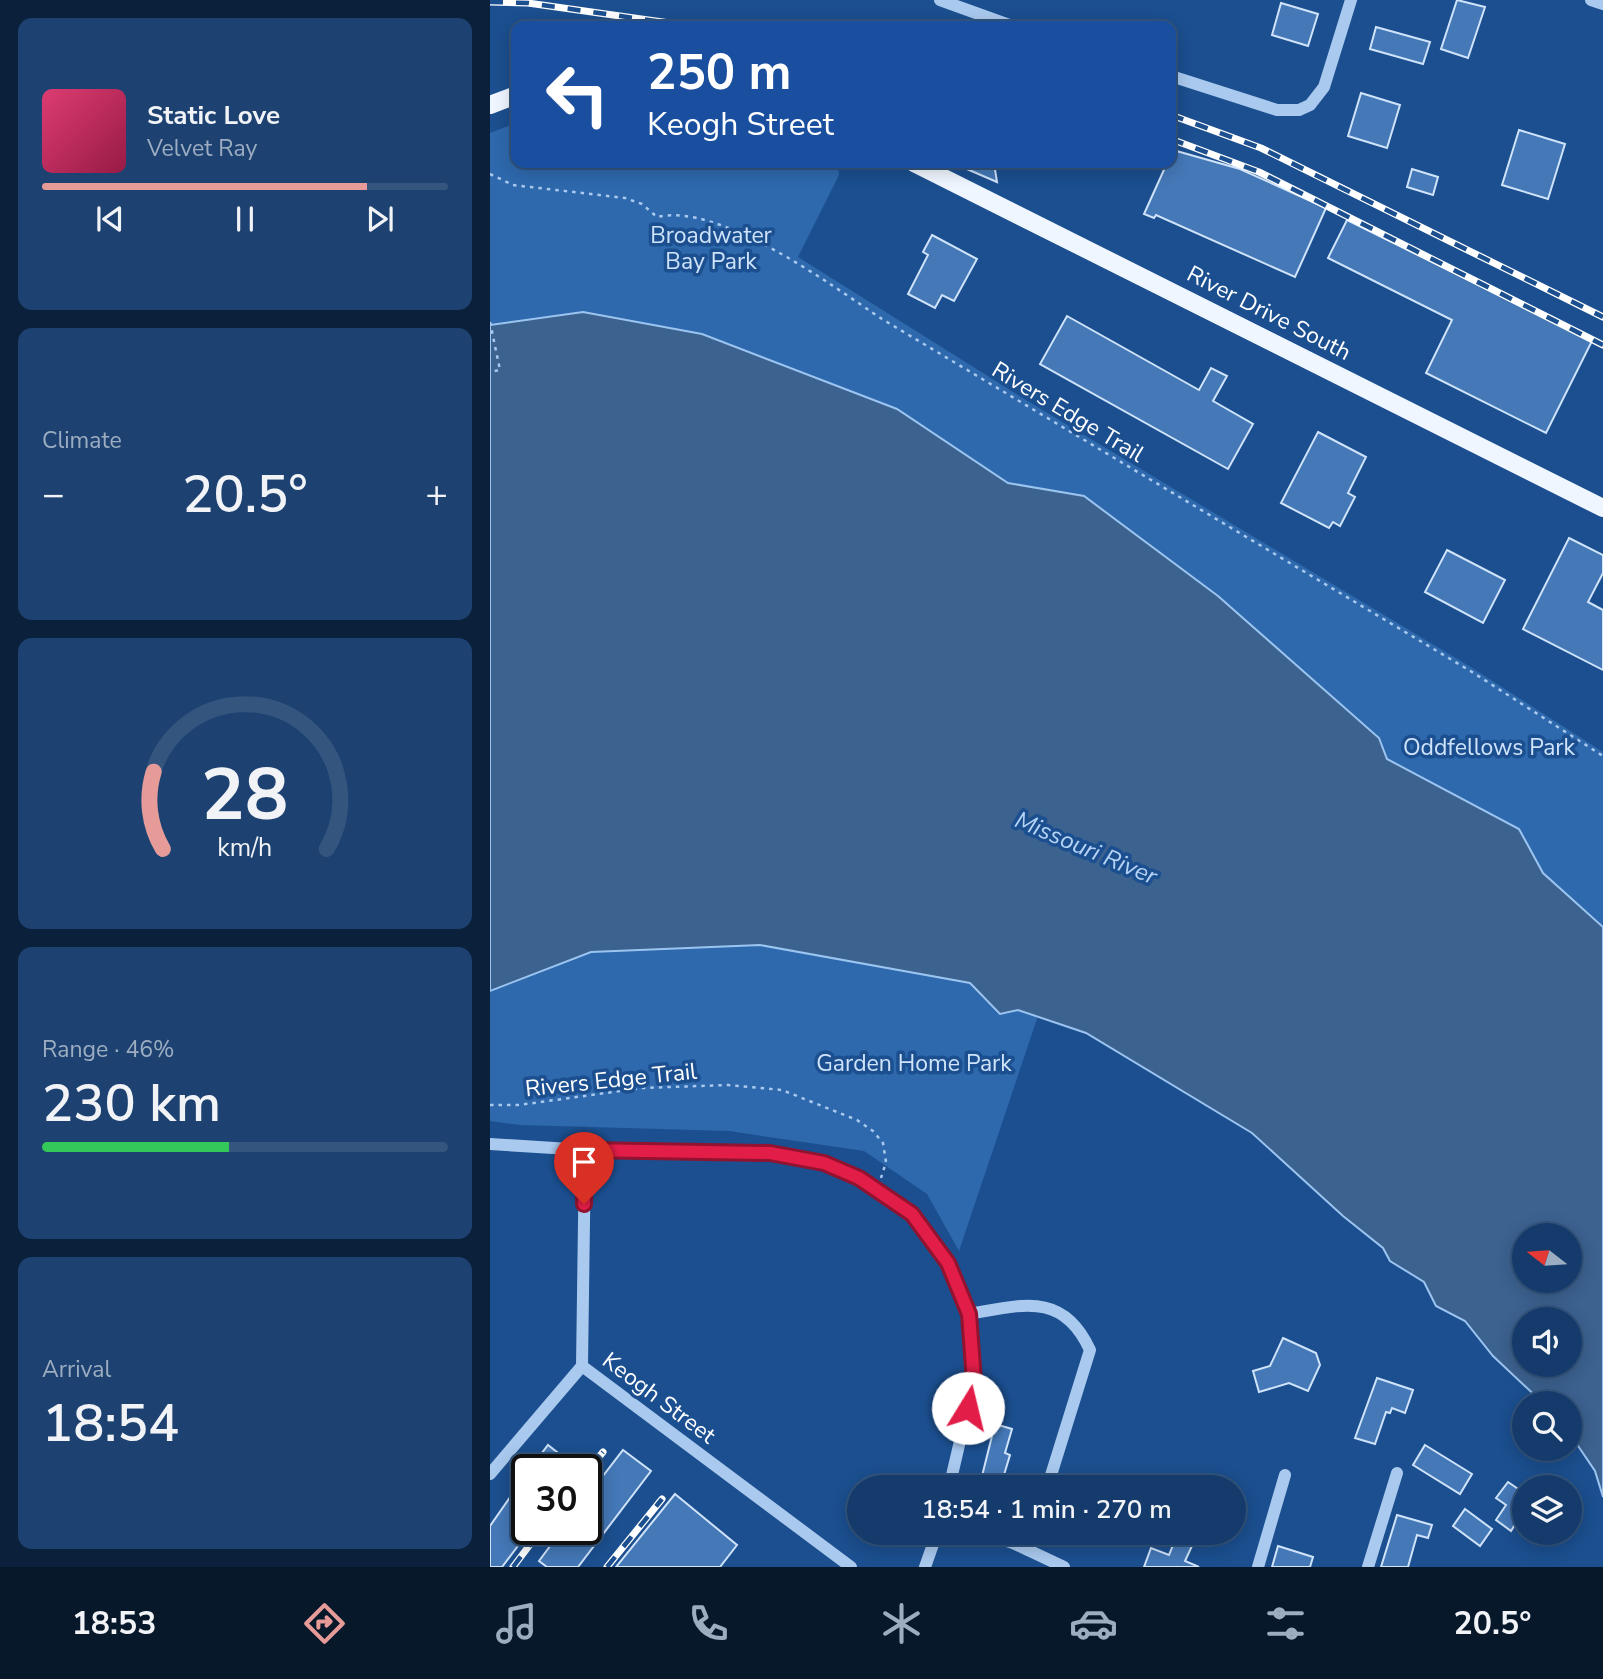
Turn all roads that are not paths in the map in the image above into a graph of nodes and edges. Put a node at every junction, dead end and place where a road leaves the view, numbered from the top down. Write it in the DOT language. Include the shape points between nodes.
graph roads {
  1 [pos="940,0"];
  2 [pos="1351,0"];
  3 [pos="1591,0"];
  4 [pos="1603,4"];
  5 [pos="998,21"];
  6 [pos="1176,78"];
  7 [pos="511,97"];
  8 [pos="490,105"];
  9 [pos="924,168"];
  10 [pos="1603,508"];
  11 [pos="490,1144"];
  12 [pos="585,1150"];
  13 [pos="969,1314"];
  14 [pos="582,1366"];
  15 [pos="1397,1473"];
  16 [pos="490,1474"];
  17 [pos="952,1475"];
  18 [pos="1051,1475"];
  19 [pos="1285,1475"];
  20 [pos="933,1545"];
  21 [pos="1014,1545"];
  22 [pos="1029,1545"];
  23 [pos="1028,1550"];
  24 [pos="851,1567"];
  25 [pos="926,1567"];
  26 [pos="1064,1567"];
  27 [pos="1258,1567"];
  28 [pos="1368,1567"];
  1 -- 5 [label="street"];
  2 -- 6 [label="street" via="1324,87 1310,105 1299,110 1277,110"];
  3 -- 4 [label="street"];
  7 -- 8 [label="main road"];
  9 -- 10 [label="main road, River Drive South"];
  11 -- 12 [label="street"];
  12 -- 13 [label="street" via="770,1153 824,1163 859,1178 912,1214 948,1263"];
  12 -- 14 [label="street, Keogh Street"];
  13 -- 17 [label="street" via="974,1381"];
  13 -- 18 [label="street" via="1027,1304 1059,1310 1081,1330 1090,1350"];
  14 -- 16 [label="street"];
  14 -- 24 [label="street, Keogh Street"];
  15 -- 28 [label="street"];
  19 -- 27 [label="street"];
  20 -- 25 [label="street"];
  21 -- 23 [label="street"];
  22 -- 23 [label="street"];
  23 -- 26 [label="street"];
}
